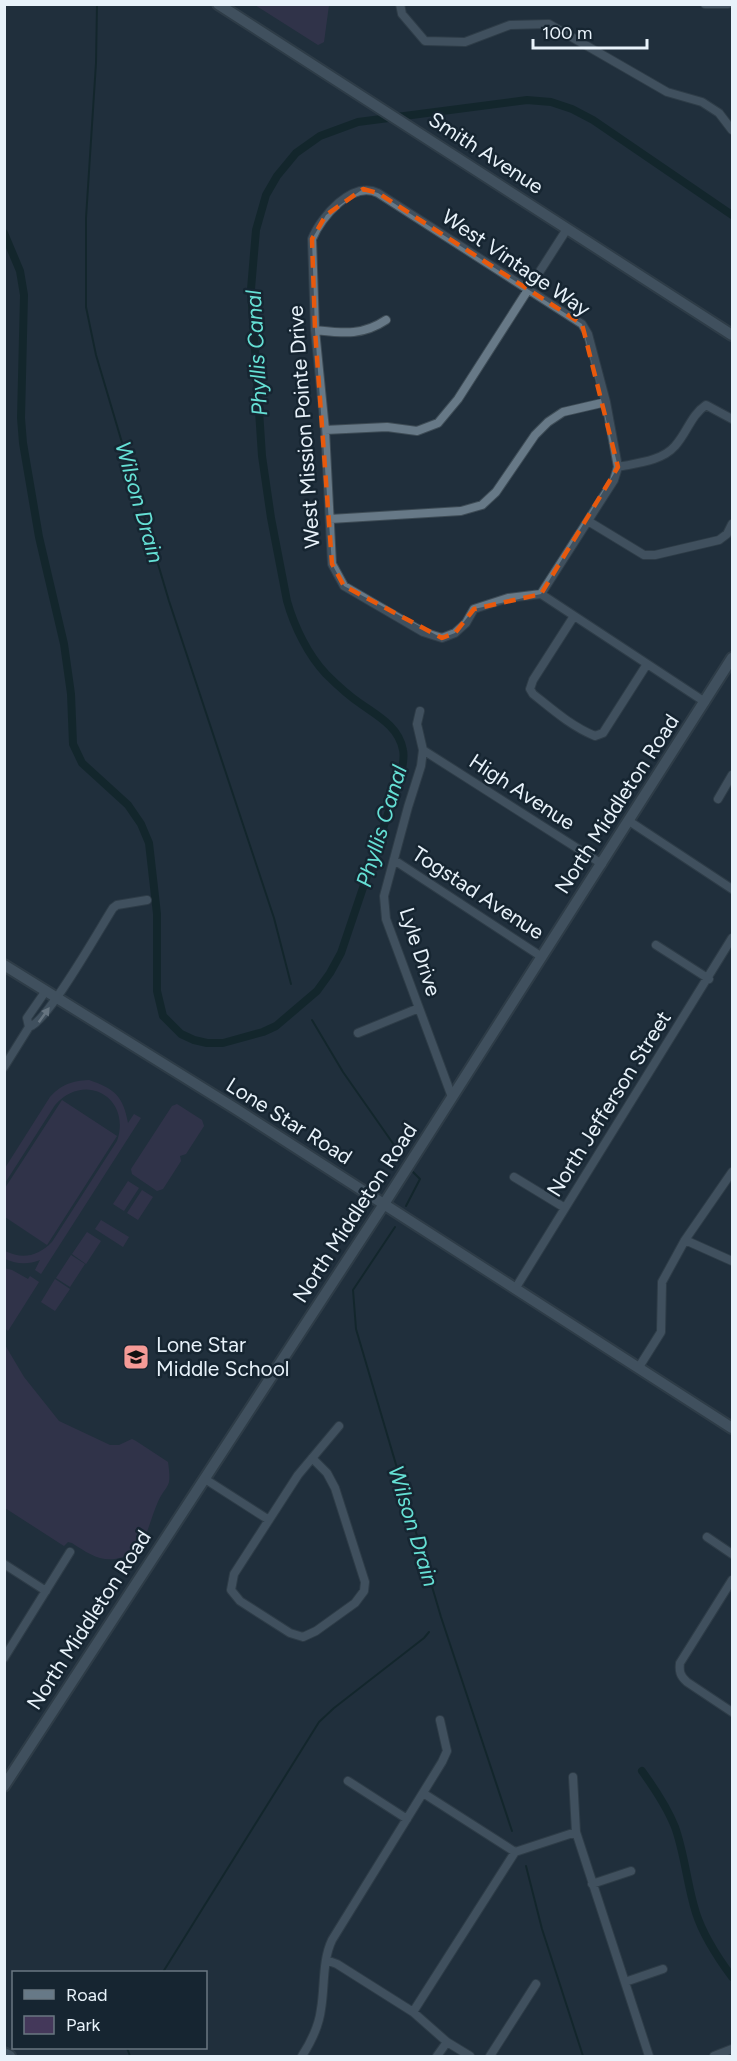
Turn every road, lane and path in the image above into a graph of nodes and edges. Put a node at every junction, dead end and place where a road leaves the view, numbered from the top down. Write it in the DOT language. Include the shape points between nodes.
graph roads {
  1 [pos="218,4"];
  2 [pos="400,4"];
  3 [pos="705,4"];
  4 [pos="728,4"];
  5 [pos="732,130"];
  6 [pos="363,189"];
  7 [pos="567,229"];
  8 [pos="529,289"];
  9 [pos="386,320"];
  10 [pos="315,330"];
  11 [pos="732,335"];
  12 [pos="606,402"];
  13 [pos="732,419"];
  14 [pos="325,430"];
  15 [pos="618,467"];
  16 [pos="330,519"];
  17 [pos="588,521"];
  18 [pos="732,524"];
  19 [pos="542,594"];
  20 [pos="574,616"];
  21 [pos="732,658"];
  22 [pos="647,664"];
  23 [pos="705,702"];
  24 [pos="420,711"];
  25 [pos="423,750"];
  26 [pos="732,775"];
  27 [pos="718,799"];
  28 [pos="629,821"];
  29 [pos="394,860"];
  30 [pos="602,864"];
  31 [pos="732,889"];
  32 [pos="147,900"];
  33 [pos="732,938"];
  34 [pos="656,945"];
  35 [pos="542,957"];
  36 [pos="4,965"];
  37 [pos="709,979"];
  38 [pos="45,992"];
  39 [pos="56,999"];
  40 [pos="419,1008"];
  41 [pos="29,1027"];
  42 [pos="358,1033"];
  43 [pos="8,1056"];
  44 [pos="4,1067"];
  45 [pos="452,1097"];
  46 [pos="732,1172"];
  47 [pos="514,1177"];
  48 [pos="384,1204"];
  49 [pos="565,1208"];
  50 [pos="685,1240"];
  51 [pos="732,1261"];
  52 [pos="515,1289"];
  53 [pos="639,1367"];
  54 [pos="339,1426"];
  55 [pos="732,1428"];
  56 [pos="312,1458"];
  57 [pos="205,1479"];
  58 [pos="269,1520"];
  59 [pos="707,1537"];
  60 [pos="70,1552"];
  61 [pos="732,1554"];
  62 [pos="4,1564"];
  63 [pos="732,1580"];
  64 [pos="46,1592"];
  65 [pos="4,1658"];
  66 [pos="732,1712"];
  67 [pos="440,1720"];
  68 [pos="573,1777"];
  69 [pos="348,1781"];
  70 [pos="4,1785"];
  71 [pos="423,1793"];
  72 [pos="407,1819"];
  73 [pos="576,1832"];
  74 [pos="515,1852"];
  75 [pos="631,1871"];
  76 [pos="592,1884"];
  77 [pos="326,1960"];
  78 [pos="663,1969"];
  79 [pos="625,1982"];
  80 [pos="536,1984"];
  81 [pos="413,2012"];
  82 [pos="447,2042"];
  83 [pos="732,2051"];
  84 [pos="4,2053"];
  85 [pos="9,2056"];
  86 [pos="302,2056"];
  87 [pos="437,2056"];
  88 [pos="470,2056"];
  89 [pos="490,2056"];
  90 [pos="649,2056"];
  91 [pos="714,2056"];
  1 -- 7 [label="main road, Smith Avenue"];
  2 -- 5 [label="street" via="402,14 425,41 465,42 510,25 549,24 666,92 702,102 719,113"];
  3 -- 4 [label="street"];
  6 -- 8 [label="street, West Vintage Way" via="378,193"];
  6 -- 10 [label="street, West Mission Pointe Drive" via="326,215 312,238"];
  7 -- 8 [label="street"];
  7 -- 11 [label="main road, Smith Avenue"];
  8 -- 12 [label="street, West Vintage Way" via="582,324"];
  8 -- 14 [label="street" via="458,399 438,423 417,430"];
  9 -- 10 [label="street" via="371,330"];
  10 -- 14 [label="street, West Mission Pointe Drive"];
  12 -- 15 [label="street, West Vintage Way"];
  12 -- 16 [label="street" via="563,412 548,422 482,505 461,511"];
  13 -- 15 [label="street" via="706,405 669,452"];
  14 -- 16 [label="street, West Mission Pointe Drive"];
  15 -- 17 [label="street"];
  16 -- 19 [label="street, West Mission Pointe Drive" via="332,564 344,586 423,632 441,638 455,633 474,609 508,598"];
  17 -- 18 [label="street" via="644,555 719,540"];
  17 -- 19 [label="street"];
  19 -- 20 [label="street"];
  20 -- 22 [label="street"];
  20 -- 22 [label="street" via="530,689 579,729 595,736 603,733"];
  21 -- 23 [label="main road, North Middleton Road"];
  22 -- 23 [label="street"];
  23 -- 28 [label="main road, North Middleton Road"];
  24 -- 25 [label="street, Lyle Drive" via="417,724"];
  25 -- 29 [label="street, Lyle Drive"];
  25 -- 30 [label="street, High Avenue"];
  26 -- 27 [label="street"];
  28 -- 30 [label="main road, North Middleton Road"];
  28 -- 31 [label="street"];
  29 -- 35 [label="street, Togstad Avenue"];
  29 -- 40 [label="street, Lyle Drive" via="384,896 386,919"];
  30 -- 35 [label="main road, North Middleton Road"];
  32 -- 39 [label="street" via="113,908"];
  33 -- 37 [label="street, North Jefferson Street"];
  34 -- 37 [label="street"];
  35 -- 45 [label="main road, North Middleton Road"];
  36 -- 38 [label="main road, Lone Star Road"];
  37 -- 49 [label="street, North Jefferson Street"];
  38 -- 39 [label="main road, Lone Star Road"];
  38 -- 41 [label="street" via="27,1018"];
  41 -- 39 [label="street, one-way" via="36,1025"];
  39 -- 48 [label="main road, Lone Star Road"];
  40 -- 42 [label="street"];
  40 -- 45 [label="street, Lyle Drive"];
  41 -- 43 [label="street"];
  43 -- 44 [label="street"];
  45 -- 48 [label="main road, North Middleton Road"];
  46 -- 50 [label="street"];
  47 -- 49 [label="street"];
  48 -- 52 [label="main road, Lone Star Road"];
  48 -- 57 [label="main road, North Middleton Road"];
  49 -- 52 [label="street, North Jefferson Street"];
  50 -- 51 [label="street"];
  50 -- 53 [label="street" via="662,1282 661,1332"];
  52 -- 53 [label="main road, Lone Star Road"];
  53 -- 55 [label="main road, Lone Star Road"];
  54 -- 56 [label="street"];
  56 -- 58 [label="street"];
  56 -- 58 [label="street" via="335,1488 365,1582 355,1603 303,1637 240,1601 231,1590 234,1574"];
  57 -- 58 [label="street"];
  57 -- 70 [label="main road, North Middleton Road"];
  59 -- 61 [label="street"];
  60 -- 64 [label="street"];
  62 -- 64 [label="street"];
  63 -- 66 [label="street" via="680,1663 679,1671 681,1678"];
  64 -- 65 [label="street"];
  67 -- 71 [label="street" via="447,1751"];
  68 -- 73 [label="street"];
  69 -- 72 [label="street"];
  71 -- 72 [label="street"];
  71 -- 74 [label="street"];
  72 -- 77 [label="street" via="332,1940"];
  73 -- 74 [label="street"];
  73 -- 76 [label="street"];
  74 -- 81 [label="street"];
  75 -- 76 [label="street"];
  76 -- 79 [label="street"];
  77 -- 81 [label="street"];
  77 -- 86 [label="street" via="321,2011"];
  78 -- 79 [label="street"];
  79 -- 90 [label="street"];
  80 -- 89 [label="street"];
  81 -- 82 [label="street"];
  82 -- 87 [label="street"];
  82 -- 88 [label="street"];
  83 -- 91 [label="street"];
  84 -- 85 [label="main road"];
}
